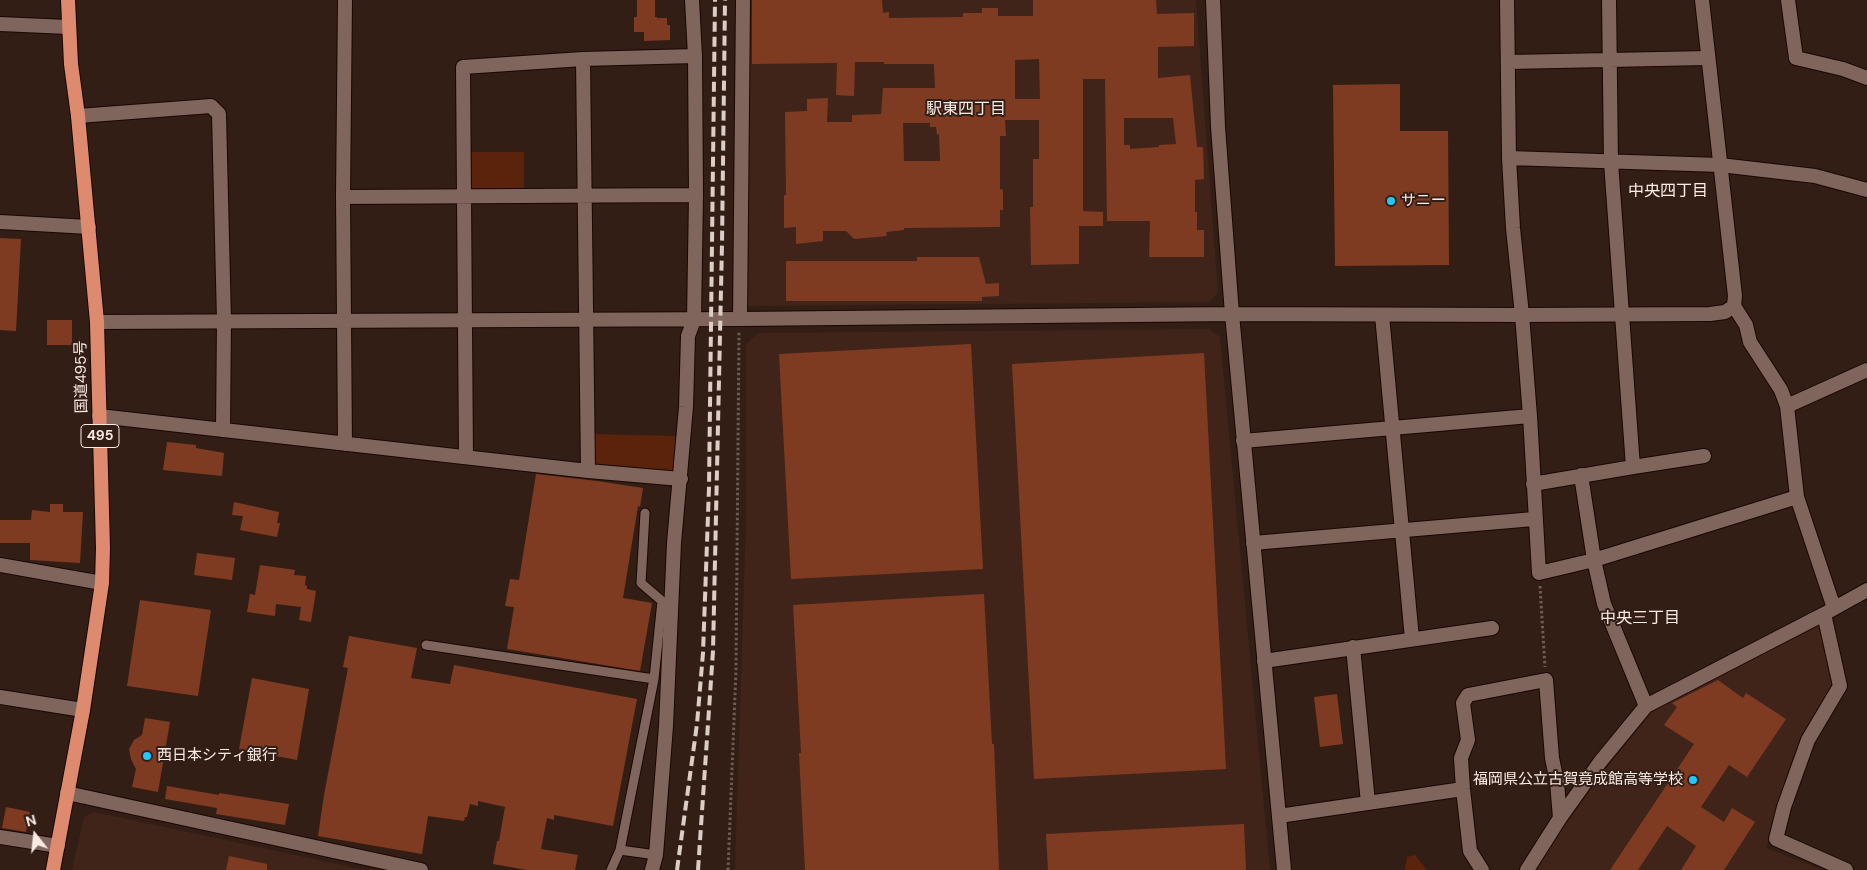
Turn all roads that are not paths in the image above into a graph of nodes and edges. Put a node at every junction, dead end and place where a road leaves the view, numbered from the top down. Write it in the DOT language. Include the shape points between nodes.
graph roads {
  1 [pos="68,0"];
  2 [pos="345,0"];
  3 [pos="692,0"];
  4 [pos="743,0"];
  5 [pos="1213,0"];
  6 [pos="1507,0"];
  7 [pos="1609,0"];
  8 [pos="1702,0"];
  9 [pos="1788,0"];
  10 [pos="0,24"];
  11 [pos="68,27"];
  12 [pos="695,56"];
  13 [pos="1708,58"];
  14 [pos="583,60"];
  15 [pos="1610,60"];
  16 [pos="1508,62"];
  17 [pos="1867,78"];
  18 [pos="78,116"];
  19 [pos="1509,158"];
  20 [pos="1611,162"];
  21 [pos="1720,164"];
  22 [pos="1867,190"];
  23 [pos="584,195"];
  24 [pos="696,195"];
  25 [pos="343,196"];
  26 [pos="463,196"];
  27 [pos="0,222"];
  28 [pos="89,227"];
  29 [pos="1734,306"];
  30 [pos="1232,314"];
  31 [pos="1624,314"];
  32 [pos="1382,315"];
  33 [pos="1522,315"];
  34 [pos="740,319"];
  35 [pos="343,320"];
  36 [pos="464,320"];
  37 [pos="587,320"];
  38 [pos="694,320"];
  39 [pos="224,321"];
  40 [pos="97,322"];
  41 [pos="1867,370"];
  42 [pos="1787,406"];
  43 [pos="99,416"];
  44 [pos="1530,416"];
  45 [pos="1392,428"];
  46 [pos="223,430"];
  47 [pos="1243,441"];
  48 [pos="345,444"];
  49 [pos="1704,456"];
  50 [pos="466,457"];
  51 [pos="1633,467"];
  52 [pos="588,471"];
  53 [pos="1581,476"];
  54 [pos="681,480"];
  55 [pos="1533,484"];
  56 [pos="1798,497"];
  57 [pos="645,513"];
  58 [pos="1534,519"];
  59 [pos="1402,531"];
  60 [pos="1253,543"];
  61 [pos="1594,560"];
  62 [pos="0,564"];
  63 [pos="102,583"];
  64 [pos="1867,590"];
  65 [pos="1829,611"];
  66 [pos="1492,628"];
  67 [pos="1412,639"];
  68 [pos="426,645"];
  69 [pos="1353,647"];
  70 [pos="1264,661"];
  71 [pos="654,679"];
  72 [pos="0,697"];
  73 [pos="1646,706"];
  74 [pos="82,710"];
  75 [pos="1464,790"];
  76 [pos="67,793"];
  77 [pos="1368,803"];
  78 [pos="1279,816"];
  79 [pos="1560,818"];
  80 [pos="0,837"];
  81 [pos="58,846"];
  82 [pos="620,850"];
  83 [pos="656,855"];
  84 [pos="53,870"];
  85 [pos="421,870"];
  86 [pos="611,870"];
  87 [pos="652,870"];
  88 [pos="1284,870"];
  89 [pos="1482,870"];
  90 [pos="1527,870"];
  91 [pos="1846,870"];
  1 -- 11 [label="highway, 国道495号 / 495"];
  2 -- 25 [label="street"];
  3 -- 12 [label="street"];
  4 -- 34 [label="street"];
  5 -- 30 [label="street" via="1218,127"];
  6 -- 16 [label="street"];
  7 -- 15 [label="street"];
  8 -- 13 [label="street"];
  9 -- 17 [label="street" via="1796,58"];
  10 -- 11 [label="street"];
  11 -- 18 [label="highway, 国道495号 / 495"];
  12 -- 14 [label="street"];
  12 -- 24 [label="street"];
  13 -- 15 [label="street"];
  13 -- 21 [label="street"];
  14 -- 23 [label="street"];
  14 -- 26 [label="street" via="463,67"];
  15 -- 16 [label="street"];
  15 -- 20 [label="street"];
  16 -- 19 [label="street"];
  18 -- 28 [label="highway, 国道495号 / 495"];
  18 -- 39 [label="street" via="212,106 219,114"];
  19 -- 20 [label="street"];
  19 -- 33 [label="street"];
  20 -- 21 [label="street"];
  20 -- 31 [label="street"];
  21 -- 22 [label="street" via="1815,176"];
  21 -- 29 [label="street"];
  23 -- 24 [label="street"];
  23 -- 26 [label="street"];
  23 -- 37 [label="street"];
  24 -- 38 [label="street"];
  25 -- 26 [label="street"];
  25 -- 35 [label="street"];
  26 -- 36 [label="street"];
  27 -- 28 [label="street"];
  28 -- 40 [label="highway, 国道495号 / 495"];
  29 -- 31 [label="street" via="1725,312 1710,314"];
  29 -- 42 [label="street" via="1746,325 1750,342 1781,390"];
  30 -- 32 [label="street"];
  30 -- 34 [label="street"];
  30 -- 47 [label="street"];
  31 -- 33 [label="street"];
  31 -- 51 [label="street"];
  32 -- 33 [label="street"];
  32 -- 45 [label="street"];
  33 -- 44 [label="street"];
  34 -- 38 [label="street"];
  35 -- 36 [label="street"];
  35 -- 39 [label="street"];
  35 -- 48 [label="street"];
  36 -- 37 [label="street"];
  36 -- 50 [label="street"];
  37 -- 38 [label="street"];
  37 -- 52 [label="street"];
  38 -- 54 [label="street" via="688,336"];
  39 -- 40 [label="street"];
  39 -- 46 [label="street"];
  40 -- 43 [label="highway, 国道495号 / 495"];
  41 -- 42 [label="street"];
  42 -- 56 [label="street"];
  43 -- 46 [label="street"];
  43 -- 63 [label="highway, 国道495号 / 495"];
  44 -- 45 [label="street"];
  44 -- 55 [label="street"];
  45 -- 47 [label="street"];
  45 -- 59 [label="street"];
  46 -- 48 [label="street"];
  47 -- 60 [label="street"];
  48 -- 50 [label="street"];
  49 -- 51 [label="street"];
  50 -- 52 [label="street"];
  51 -- 53 [label="street"];
  52 -- 54 [label="street"];
  53 -- 55 [label="street"];
  53 -- 61 [label="street"];
  54 -- 83 [label="street" via="674,543 666,726"];
  55 -- 58 [label="street"];
  56 -- 61 [label="street"];
  56 -- 65 [label="street"];
  57 -- 71 [label="lane" via="642,583 662,601"];
  58 -- 59 [label="street"];
  58 -- 61 [label="street" via="1539,573"];
  59 -- 60 [label="street"];
  59 -- 67 [label="street"];
  60 -- 70 [label="street"];
  61 -- 73 [label="street" via="1604,604"];
  62 -- 63 [label="street"];
  63 -- 74 [label="highway, 国道495号 / 495"];
  64 -- 65 [label="street"];
  65 -- 73 [label="street"];
  65 -- 91 [label="street" via="1840,686 1808,740 1776,839"];
  66 -- 67 [label="street"];
  67 -- 69 [label="street"];
  68 -- 71 [label="lane"];
  69 -- 70 [label="street"];
  69 -- 77 [label="street"];
  70 -- 78 [label="street"];
  71 -- 82 [label="lane"];
  72 -- 74 [label="street"];
  73 -- 79 [label="street"];
  74 -- 76 [label="highway, 国道495号 / 495"];
  75 -- 77 [label="street"];
  75 -- 79 [label="street" via="1461,758 1468,740 1463,703 1468,695 1546,680"];
  75 -- 89 [label="street" via="1470,851"];
  76 -- 81 [label="highway, 国道495号 / 495"];
  76 -- 85 [label="street"];
  77 -- 78 [label="street"];
  78 -- 88 [label="street"];
  79 -- 90 [label="street"];
  80 -- 81 [label="street"];
  81 -- 84 [label="highway, 国道495号 / 495"];
  82 -- 83 [label="lane"];
  82 -- 86 [label="lane"];
  83 -- 87 [label="street"];
}
